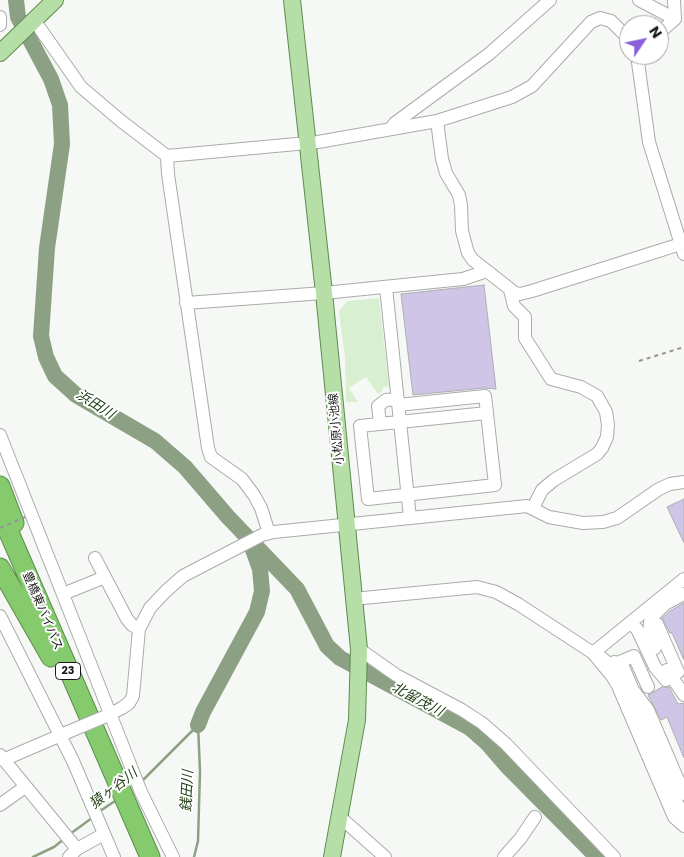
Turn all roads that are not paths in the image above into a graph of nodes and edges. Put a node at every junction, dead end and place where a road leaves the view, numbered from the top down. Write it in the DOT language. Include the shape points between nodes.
graph roads {
  1 [pos="55,0"];
  2 [pos="292,0"];
  3 [pos="550,0"];
  4 [pos="639,0"];
  5 [pos="674,0"];
  6 [pos="0,17"];
  7 [pos="675,19"];
  8 [pos="34,20"];
  9 [pos="669,24"];
  10 [pos="0,25"];
  11 [pos="619,29"];
  12 [pos="0,52"];
  13 [pos="638,65"];
  14 [pos="437,121"];
  15 [pos="390,130"];
  16 [pos="307,142"];
  17 [pos="167,156"];
  18 [pos="683,247"];
  19 [pos="487,271"];
  20 [pos="386,287"];
  21 [pos="510,290"];
  22 [pos="324,294"];
  23 [pos="186,303"];
  24 [pos="398,402"];
  25 [pos="487,413"];
  26 [pos="400,422"];
  27 [pos="380,424"];
  28 [pos="0,435"];
  29 [pos="684,482"];
  30 [pos="0,486"];
  31 [pos="407,494"];
  32 [pos="533,508"];
  33 [pos="0,512"];
  34 [pos="410,518"];
  35 [pos="0,520"];
  36 [pos="346,524"];
  37 [pos="266,534"];
  38 [pos="19,557"];
  39 [pos="95,558"];
  40 [pos="0,568"];
  41 [pos="105,577"];
  42 [pos="684,579"];
  43 [pos="30,583"];
  44 [pos="63,594"];
  45 [pos="684,594"];
  46 [pos="353,599"];
  47 [pos="0,618"];
  48 [pos="630,622"];
  49 [pos="657,624"];
  50 [pos="139,629"];
  51 [pos="359,652"];
  52 [pos="598,655"];
  53 [pos="621,662"];
  54 [pos="672,676"];
  55 [pos="648,687"];
  56 [pos="684,695"];
  57 [pos="107,715"];
  58 [pos="64,734"];
  59 [pos="2,758"];
  60 [pos="117,784"];
  61 [pos="25,787"];
  62 [pos="684,794"];
  63 [pos="0,804"];
  64 [pos="684,812"];
  65 [pos="340,817"];
  66 [pos="535,817"];
  67 [pos="684,826"];
  68 [pos="104,834"];
  69 [pos="70,845"];
  70 [pos="114,857"];
  71 [pos="150,857"];
  72 [pos="174,857"];
  73 [pos="332,857"];
  74 [pos="385,857"];
  75 [pos="504,857"];
  76 [pos="614,857"];
  1 -- 8 [label="main road"];
  2 -- 16 [label="main road, 小松原小池線"];
  3 -- 15 [label="street" via="489,54 395,123"];
  4 -- 7 [label="street"];
  5 -- 7 [label="street"];
  6 -- 10 [label="street"];
  7 -- 9 [label="street"];
  8 -- 12 [label="main road"];
  8 -- 17 [label="street" via="81,87"];
  11 -- 14 [label="street" via="611,21 600,18 591,22 532,86 512,97"];
  13 -- 18 [label="street" via="649,142"];
  14 -- 15 [label="street"];
  14 -- 19 [label="street" via="442,159 459,195 465,247 473,260"];
  15 -- 16 [label="street"];
  16 -- 17 [label="street"];
  16 -- 22 [label="main road, 小松原小池線"];
  17 -- 23 [label="street"];
  18 -- 21 [label="street" via="520,294"];
  19 -- 20 [label="street" via="463,279"];
  19 -- 21 [label="street"];
  20 -- 22 [label="street"];
  20 -- 24 [label="street"];
  21 -- 32 [label="street" via="514,306 525,317 524,338 551,378 581,387 597,396 606,412 608,425 607,437 597,454 542,490"];
  22 -- 23 [label="street"];
  22 -- 36 [label="main road, 小松原小池線"];
  23 -- 37 [label="street" via="211,458 242,479 254,495 261,508"];
  24 -- 25 [label="street" via="485,396"];
  24 -- 26 [label="street"];
  24 -- 27 [label="street" via="386,400 378,406"];
  25 -- 26 [label="street"];
  25 -- 31 [label="street" via="495,485"];
  26 -- 27 [label="street"];
  26 -- 31 [label="street"];
  27 -- 31 [label="street" via="360,426 368,499"];
  28 -- 44 [label="street" via="28,516"];
  29 -- 32 [label="street" via="659,489 616,518 603,522 584,523 549,517"];
  30 -- 43 [label="highway, 23" via="17,530"];
  31 -- 34 [label="street"];
  32 -- 34 [label="street"];
  33 -- 38 [label="highway, 豊橋東バイパス / 23"];
  34 -- 36 [label="street"];
  35 -- 38 [label="highway, 豊橋東バイパス / 23"];
  36 -- 37 [label="street"];
  36 -- 46 [label="main road, 小松原小池線"];
  37 -- 50 [label="street" via="183,576 150,608"];
  38 -- 43 [label="highway, 豊橋東バイパス / 23"];
  39 -- 41 [label="street"];
  40 -- 60 [label="highway, 23" via="59,671"];
  41 -- 44 [label="street"];
  41 -- 50 [label="street" via="127,619"];
  42 -- 48 [label="street"];
  43 -- 60 [label="highway, 豊橋東バイパス / 23"];
  44 -- 57 [label="street"];
  45 -- 54 [label="street" via="665,604 650,622 652,642"];
  46 -- 51 [label="main road, 小松原小池線"];
  46 -- 52 [label="street" via="477,587 496,592 518,604"];
  47 -- 58 [label="street"];
  48 -- 52 [label="street"];
  48 -- 54 [label="street" via="655,667 666,680"];
  49 -- 54 [label="street" via="678,672"];
  50 -- 57 [label="street" via="133,696 129,703"];
  51 -- 65 [label="main road, 小松原小池線" via="357,720"];
  51 -- 76 [label="street" via="482,723"];
  52 -- 53 [label="street"];
  52 -- 64 [label="street" via="626,688 678,806"];
  52 -- 67 [label="street" via="618,686 674,817"];
  53 -- 55 [label="street" via="634,656"];
  53 -- 62 [label="street" via="633,690 648,710"];
  54 -- 56 [label="street"];
  57 -- 58 [label="street, bridge"];
  57 -- 72 [label="street"];
  58 -- 59 [label="street"];
  58 -- 68 [label="street"];
  59 -- 61 [label="street"];
  60 -- 71 [label="highway, 豊橋東バイパス / 23"];
  61 -- 63 [label="street"];
  61 -- 69 [label="street"];
  65 -- 73 [label="main road, 小松原小池線"];
  65 -- 74 [label="street"];
  66 -- 75 [label="street"];
  68 -- 69 [label="street"];
  68 -- 70 [label="street"];
}
